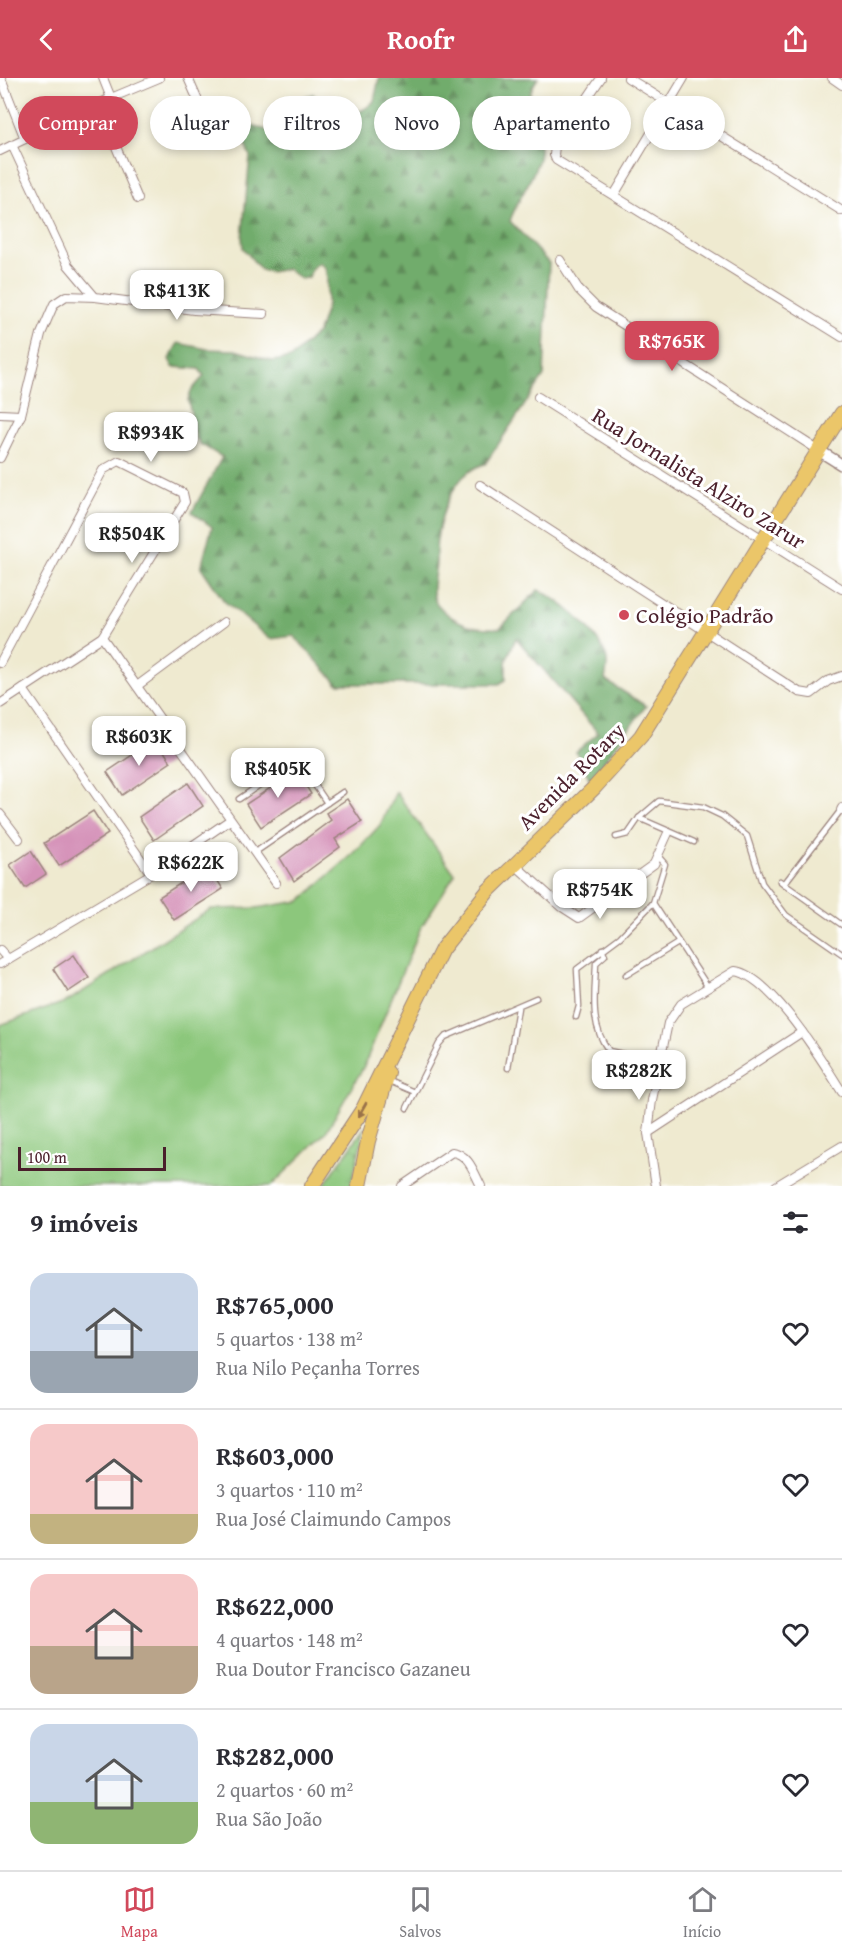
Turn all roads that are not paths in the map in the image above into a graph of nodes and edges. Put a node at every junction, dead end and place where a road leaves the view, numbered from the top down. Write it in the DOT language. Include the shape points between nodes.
graph roads {
  1 [pos="1,78"];
  2 [pos="103,78"];
  3 [pos="159,78"];
  4 [pos="188,78"];
  5 [pos="601,78"];
  6 [pos="627,78"];
  7 [pos="684,78"];
  8 [pos="832,78"];
  9 [pos="842,85"];
  10 [pos="110,96"];
  11 [pos="116,96"];
  12 [pos="196,96"];
  13 [pos="657,96"];
  14 [pos="673,96"];
  15 [pos="18,121"];
  16 [pos="725,138"];
  17 [pos="18,142"];
  18 [pos="12,145"];
  19 [pos="643,147"];
  20 [pos="117,150"];
  21 [pos="0,151"];
  22 [pos="615,195"];
  23 [pos="138,199"];
  24 [pos="842,211"];
  25 [pos="560,260"];
  26 [pos="95,297"];
  27 [pos="264,314"];
  28 [pos="842,337"];
  29 [pos="538,397"];
  30 [pos="842,412"];
  31 [pos="0,414"];
  32 [pos="21,415"];
  33 [pos="818,450"];
  34 [pos="0,458"];
  35 [pos="842,465"];
  36 [pos="480,485"];
  37 [pos="761,540"];
  38 [pos="842,589"];
  39 [pos="224,622"];
  40 [pos="708,632"];
  41 [pos="102,637"];
  42 [pos="0,663"];
  43 [pos="842,676"];
  44 [pos="137,686"];
  45 [pos="23,689"];
  46 [pos="1,703"];
  47 [pos="343,792"];
  48 [pos="239,799"];
  49 [pos="327,803"];
  50 [pos="841,809"];
  51 [pos="0,814"];
  52 [pos="639,818"];
  53 [pos="230,820"];
  54 [pos="668,833"];
  55 [pos="616,837"];
  56 [pos="19,839"];
  57 [pos="694,842"];
  58 [pos="254,853"];
  59 [pos="658,856"];
  60 [pos="514,864"];
  61 [pos="151,874"];
  62 [pos="276,883"];
  63 [pos="653,903"];
  64 [pos="842,926"];
  65 [pos="678,944"];
  66 [pos="602,949"];
  67 [pos="0,950"];
  68 [pos="842,954"];
  69 [pos="4,961"];
  70 [pos="626,975"];
  71 [pos="708,987"];
  72 [pos="536,998"];
  73 [pos="518,1008"];
  74 [pos="576,1017"];
  75 [pos="802,1032"];
  76 [pos="398,1039"];
  77 [pos="660,1062"];
  78 [pos="508,1068"];
  79 [pos="386,1080"];
  80 [pos="415,1092"];
  81 [pos="842,1092"];
  82 [pos="407,1108"];
  83 [pos="648,1133"];
  84 [pos="842,1146"];
  85 [pos="312,1186"];
  86 [pos="359,1186"];
  87 [pos="402,1186"];
  88 [pos="481,1186"];
  89 [pos="656,1186"];
  90 [pos="776,1186"];
  1 -- 15 [label="street"];
  2 -- 10 [label="street"];
  3 -- 11 [label="street"];
  4 -- 12 [label="street"];
  5 -- 22 [label="street" via="555,146 554,155"];
  6 -- 13 [label="street"];
  7 -- 14 [label="street"];
  8 -- 9 [label="street"];
  16 -- 24 [label="street"];
  17 -- 18 [label="street"];
  18 -- 21 [label="street"];
  18 -- 26 [label="street" via="68,265"];
  19 -- 22 [label="street"];
  20 -- 23 [label="street"];
  22 -- 28 [label="street"];
  25 -- 33 [label="street" via="579,290 596,307"];
  26 -- 27 [label="street" via="194,310"];
  26 -- 32 [label="street" via="72,294 54,304 37,345"];
  29 -- 37 [label="street, Rua Jornalista Alziro Zarur"];
  30 -- 33 [label="main road, Avenida Rotary"];
  31 -- 32 [label="street"];
  32 -- 34 [label="street"];
  33 -- 35 [label="street"];
  33 -- 37 [label="main road, Avenida Rotary"];
  36 -- 40 [label="street"];
  37 -- 38 [label="street, Rua Jornalista Alziro Zarur"];
  37 -- 40 [label="main road, Avenida Rotary"];
  39 -- 44 [label="street"];
  40 -- 43 [label="street" via="799,692 812,694"];
  40 -- 60 [label="main road, Avenida Rotary" via="641,736"];
  41 -- 42 [label="street" via="185,499 183,493 119,461 103,470"];
  41 -- 44 [label="street"];
  41 -- 45 [label="street"];
  44 -- 53 [label="street"];
  45 -- 46 [label="street"];
  45 -- 61 [label="street"];
  47 -- 49 [label="lane"];
  48 -- 49 [label="lane" via="286,767 306,772"];
  49 -- 58 [label="lane"];
  50 -- 64 [label="lane" via="782,882"];
  51 -- 56 [label="street"];
  52 -- 54 [label="lane"];
  52 -- 55 [label="lane" via="628,834"];
  52 -- 68 [label="lane" via="659,801 703,807 722,816 747,836 762,884 786,915"];
  53 -- 58 [label="street"];
  53 -- 61 [label="street"];
  54 -- 57 [label="lane"];
  54 -- 59 [label="street"];
  58 -- 62 [label="street"];
  59 -- 60 [label="street" via="648,869 579,918"];
  59 -- 63 [label="lane" via="665,864"];
  60 -- 76 [label="main road, Avenida Rotary" via="442,949"];
  61 -- 69 [label="street"];
  63 -- 65 [label="lane"];
  63 -- 66 [label="lane" via="620,937"];
  65 -- 70 [label="lane"];
  65 -- 71 [label="lane"];
  66 -- 74 [label="lane" via="577,969"];
  66 -- 77 [label="lane" via="605,955 596,963 594,1016 600,1039 609,1051"];
  67 -- 69 [label="street"];
  71 -- 75 [label="street" via="735,971 742,972 766,990"];
  71 -- 77 [label="street" via="681,1004 671,1017"];
  72 -- 73 [label="lane"];
  73 -- 78 [label="lane"];
  73 -- 80 [label="lane" via="445,1037"];
  75 -- 81 [label="street"];
  75 -- 83 [label="street"];
  76 -- 79 [label="main road"];
  76 -- 85 [label="main road, one-way" via="363,1109"];
  77 -- 83 [label="street"];
  79 -- 80 [label="lane"];
  79 -- 86 [label="main road"];
  80 -- 82 [label="lane"];
  83 -- 89 [label="street"];
  84 -- 90 [label="street"];
  87 -- 88 [label="street" via="452,1152 463,1155"];
}
